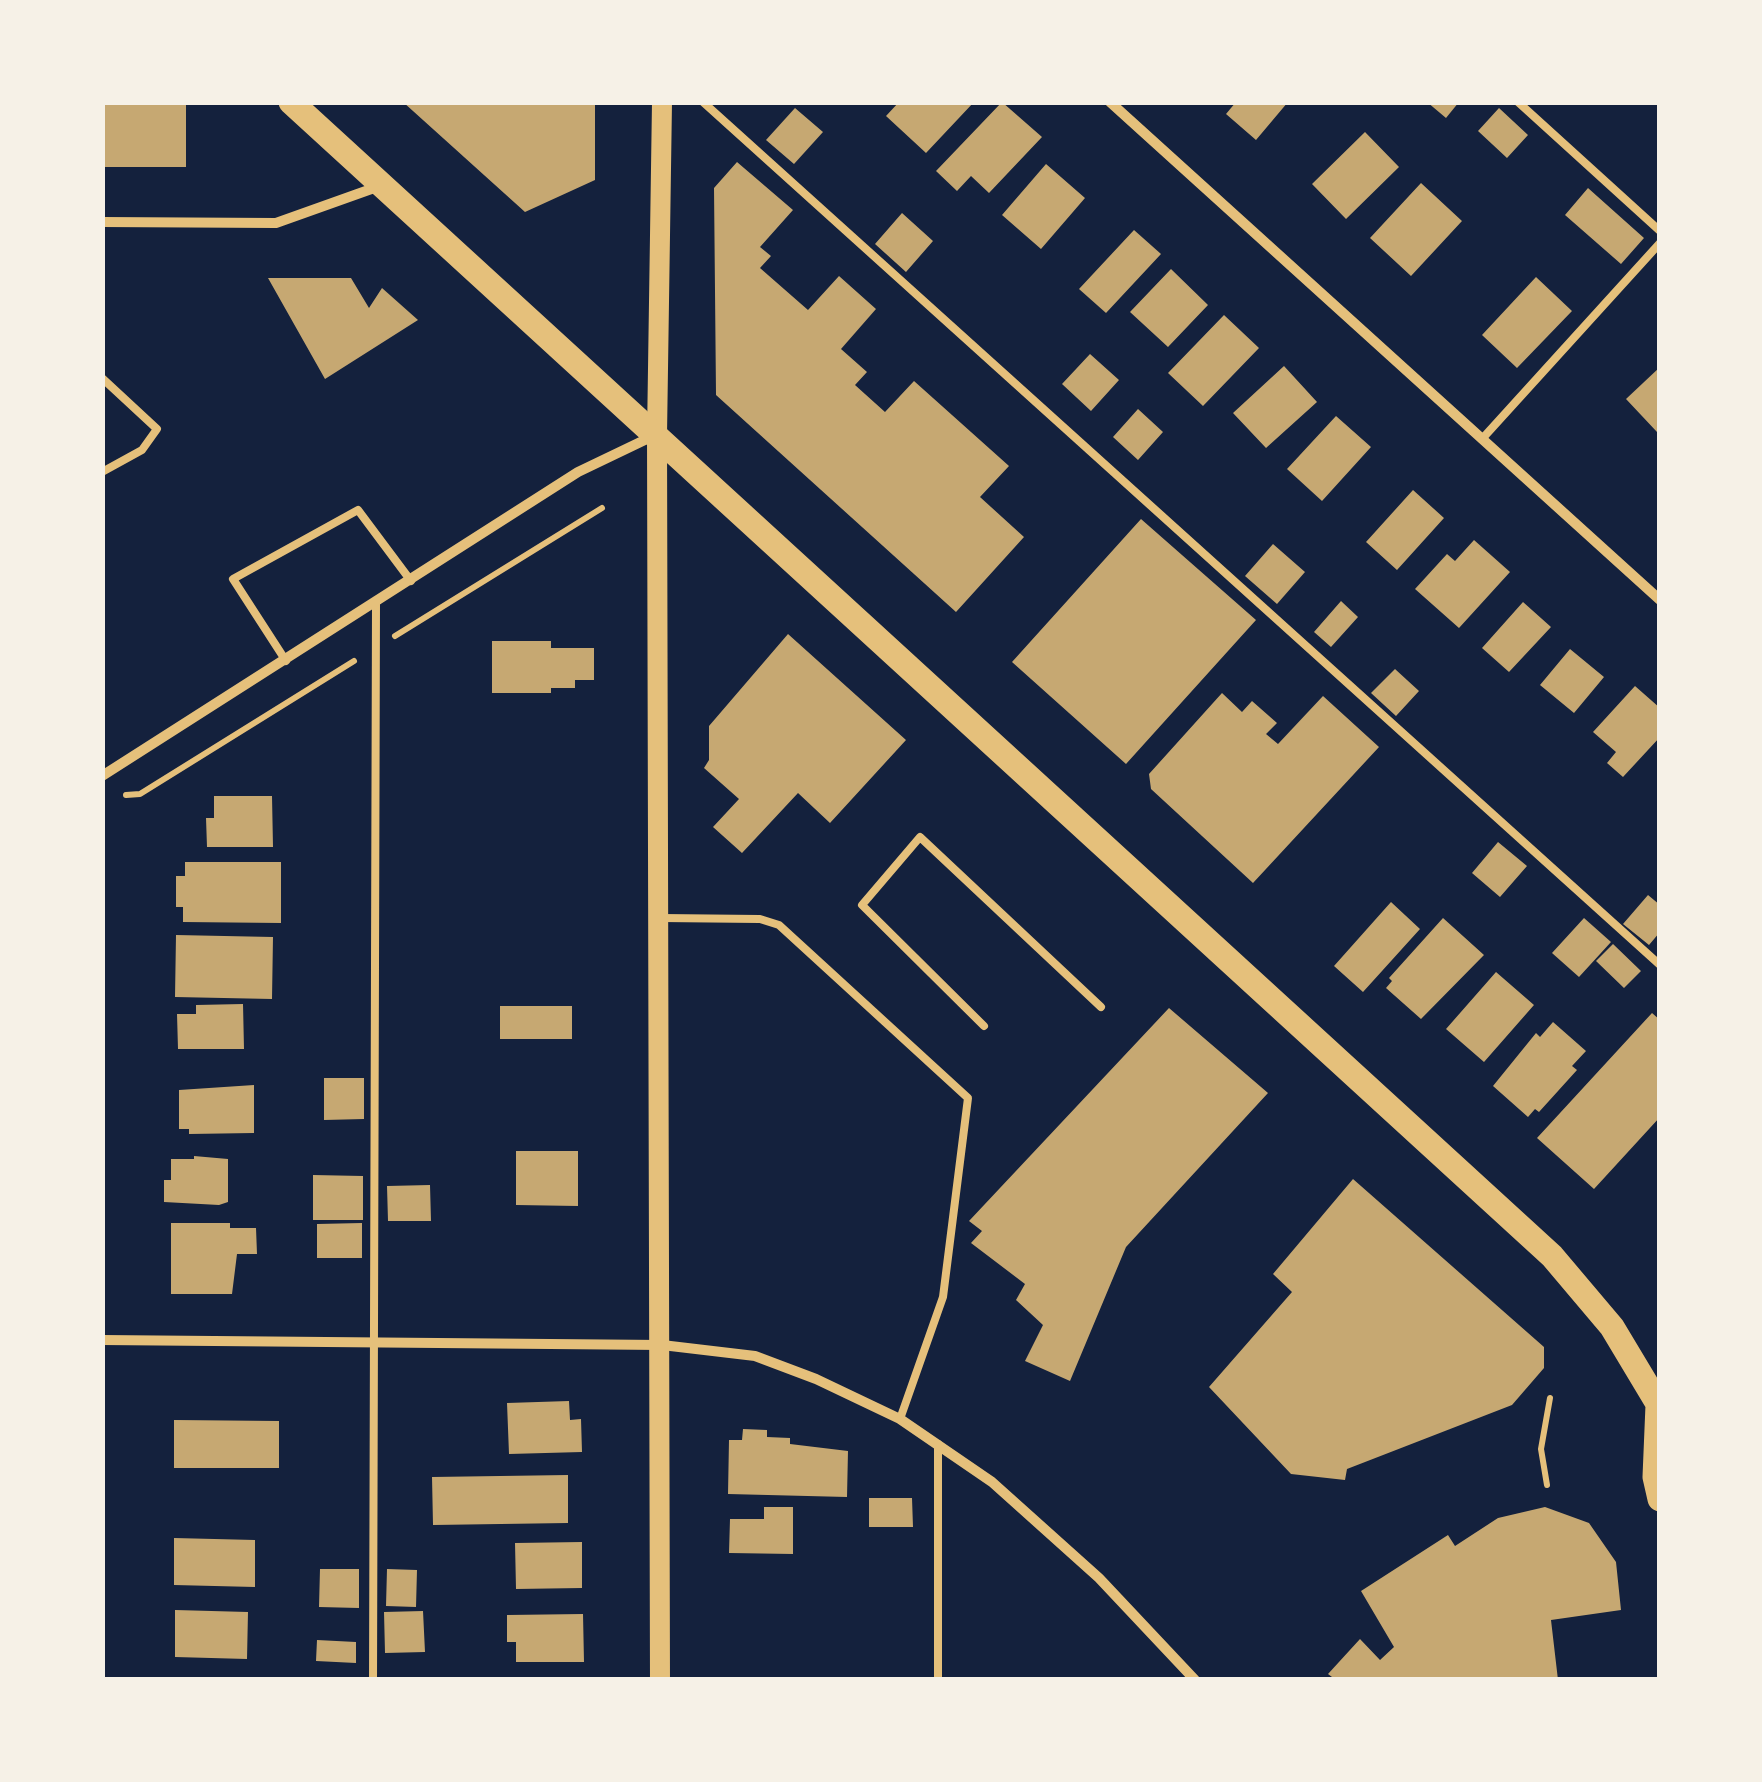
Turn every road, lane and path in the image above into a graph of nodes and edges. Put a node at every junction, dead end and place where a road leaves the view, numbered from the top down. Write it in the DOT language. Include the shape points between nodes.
graph roads {
  1 [pos="291,102"];
  2 [pos="662,102"];
  3 [pos="703,102"];
  4 [pos="1110,102"];
  5 [pos="1518,102"];
  6 [pos="383,185"];
  7 [pos="102,222"];
  8 [pos="1660,231"];
  9 [pos="1660,243"];
  10 [pos="102,378"];
  11 [pos="657,435"];
  12 [pos="1482,439"];
  13 [pos="102,472"];
  14 [pos="411,581"];
  15 [pos="1660,600"];
  16 [pos="376,604"];
  17 [pos="286,661"];
  18 [pos="102,776"];
  19 [pos="659,918"];
  20 [pos="1660,966"];
  21 [pos="1101,1007"];
  22 [pos="984,1026"];
  23 [pos="102,1340"];
  24 [pos="373,1342"];
  25 [pos="662,1345"];
  26 [pos="1550,1398"];
  27 [pos="1659,1405"];
  28 [pos="900,1419"];
  29 [pos="938,1444"];
  30 [pos="1547,1485"];
  31 [pos="1660,1499"];
  32 [pos="1194,1676"];
  33 [pos="373,1680"];
  34 [pos="660,1680"];
  35 [pos="938,1680"];
  1 -- 6 [label="main road"];
  2 -- 11 [label="main road"];
  3 -- 20 [label="lane"];
  4 -- 12 [label="street"];
  5 -- 8 [label="lane"];
  6 -- 7 [label="street" via="276,223"];
  6 -- 11 [label="main road"];
  9 -- 12 [label="lane"];
  10 -- 13 [label="lane" via="156,429 142,450"];
  11 -- 14 [label="street" via="578,472"];
  11 -- 19 [label="main road"];
  11 -- 27 [label="main road" via="1552,1256 1612,1327"];
  12 -- 15 [label="street"];
  14 -- 16 [label="street"];
  14 -- 17 [label="lane" via="358,510 233,579"];
  16 -- 17 [label="street"];
  16 -- 24 [label="lane"];
  17 -- 18 [label="street"];
  19 -- 25 [label="main road"];
  19 -- 28 [label="lane" via="779,925 968,1098 943,1297"];
  21 -- 22 [label="lane" via="920,837 862,905"];
  23 -- 24 [label="street"];
  24 -- 25 [label="street"];
  24 -- 33 [label="lane"];
  25 -- 28 [label="street" via="755,1356"];
  25 -- 34 [label="main road"];
  26 -- 30 [label="path" via="1541,1449"];
  27 -- 31 [label="main road"];
  28 -- 29 [label="street"];
  29 -- 32 [label="street" via="1044,1528"];
  29 -- 35 [label="lane"];
}
